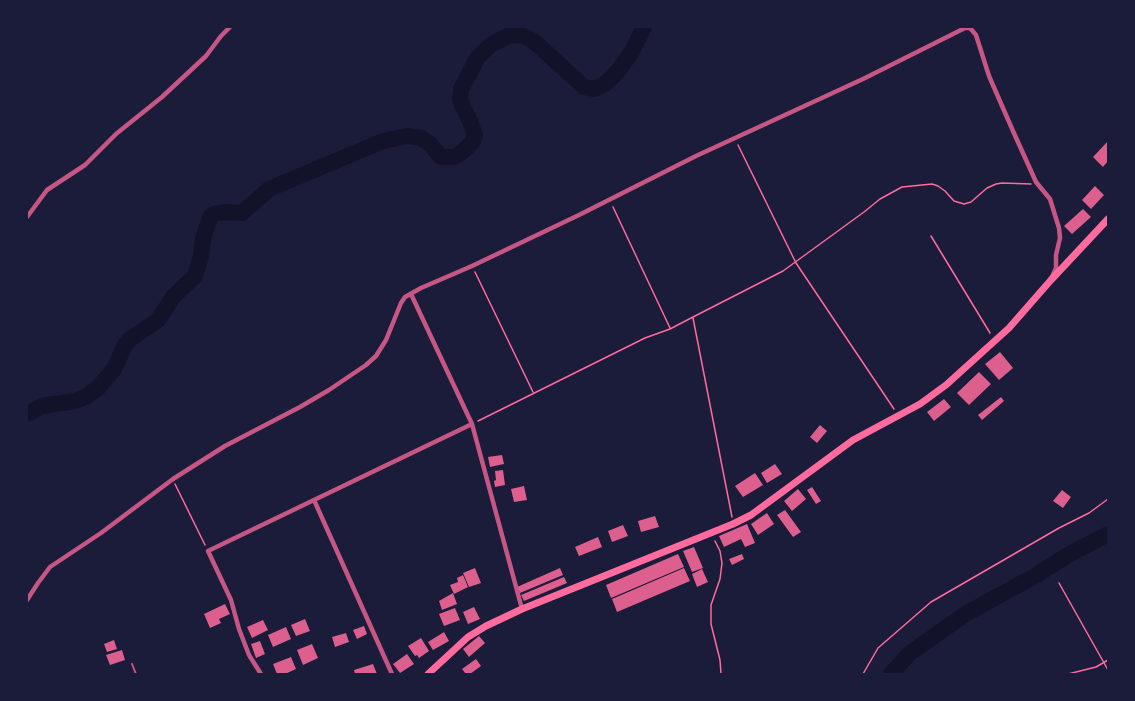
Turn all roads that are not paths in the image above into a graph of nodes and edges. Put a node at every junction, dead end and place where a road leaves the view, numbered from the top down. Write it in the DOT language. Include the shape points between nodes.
graph roads {
  1 [pos="230,27"];
  2 [pos="27,217"];
  3 [pos="1108,219"];
  4 [pos="1051,280"];
  5 [pos="411,294"];
  6 [pos="472,424"];
  7 [pos="314,500"];
  8 [pos="27,600"];
  9 [pos="522,609"];
  10 [pos="132,664"];
  11 [pos="136,674"];
  12 [pos="261,674"];
  13 [pos="392,674"];
  14 [pos="428,674"];
  1 -- 2 [label="street" via="162,97 85,165 47,190"];
  3 -- 4 [label="main road"];
  4 -- 5 [label="street" via="1060,238 1050,199 1036,182 989,76 976,35 965,28"];
  4 -- 9 [label="main road" via="1009,328 946,385 920,404 853,440 751,515"];
  5 -- 6 [label="street"];
  5 -- 8 [label="street" via="401,303 381,350 366,365 173,479 50,567"];
  6 -- 7 [label="street"];
  6 -- 9 [label="street"];
  7 -- 12 [label="street" via="208,551 231,600 249,656"];
  7 -- 13 [label="street"];
  9 -- 14 [label="main road" via="468,637"];
  10 -- 11 [label="lane"];
}
